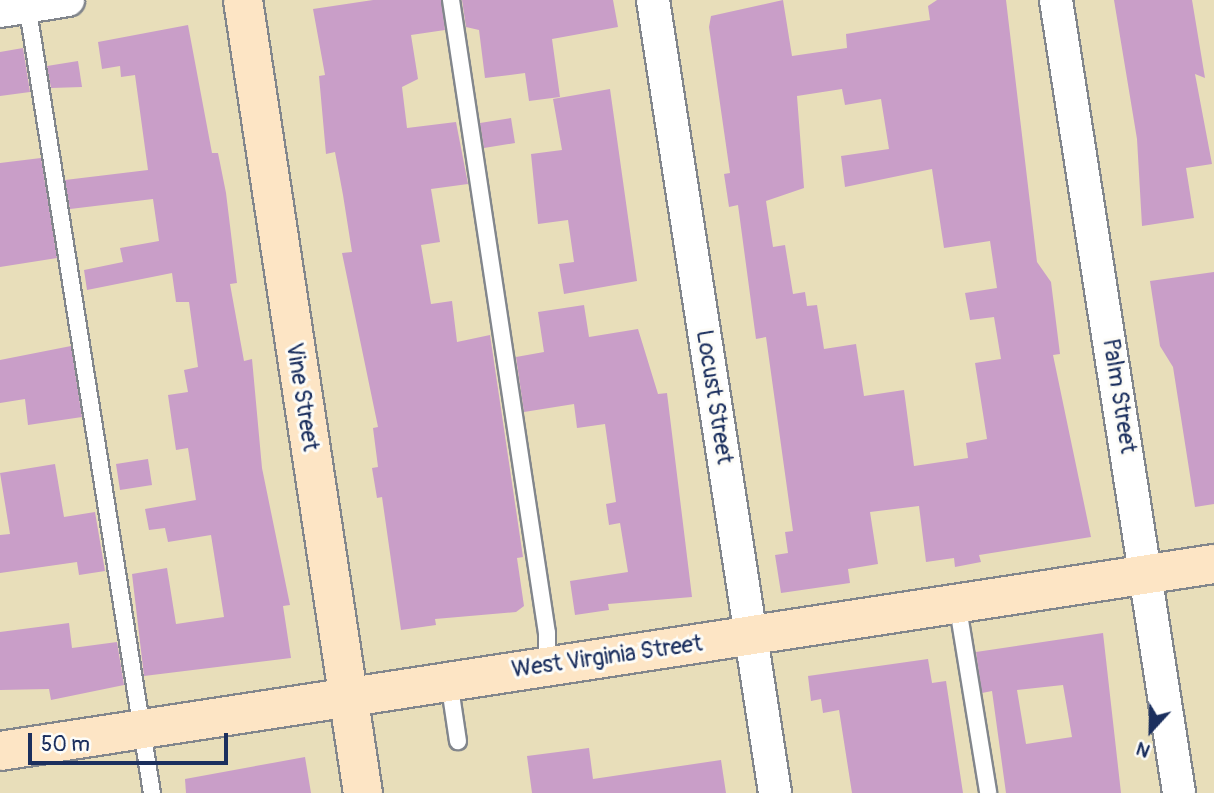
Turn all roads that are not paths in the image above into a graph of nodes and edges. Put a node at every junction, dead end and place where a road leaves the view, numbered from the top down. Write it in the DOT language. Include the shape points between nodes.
graph roads {
  1 [pos="68,0"];
  2 [pos="243,0"];
  3 [pos="451,0"];
  4 [pos="653,0"];
  5 [pos="1056,0"];
  6 [pos="18,6"];
  7 [pos="1214,564"];
  8 [pos="1146,574"];
  9 [pos="957,602"];
  10 [pos="750,636"];
  11 [pos="547,665"];
  12 [pos="449,681"];
  13 [pos="347,697"];
  14 [pos="141,729"];
  15 [pos="458,741"];
  16 [pos="0,751"];
  17 [pos="988,792"];
  18 [pos="152,793"];
  19 [pos="363,793"];
  20 [pos="775,793"];
  21 [pos="1179,793"];
  1 -- 6 [label="street"];
  2 -- 13 [label="street, Vine Street"];
  3 -- 11 [label="lane" via="544,606"];
  4 -- 10 [label="street, Locust Street"];
  5 -- 8 [label="street, Palm Street"];
  6 -- 14 [label="lane"];
  7 -- 8 [label="street, West Virginia Street"];
  8 -- 9 [label="street, West Virginia Street"];
  8 -- 21 [label="street, Palm Street"];
  9 -- 10 [label="street, West Virginia Street"];
  9 -- 17 [label="lane"];
  10 -- 11 [label="street, West Virginia Street"];
  10 -- 20 [label="street, Locust Street"];
  11 -- 12 [label="street, West Virginia Street"];
  12 -- 13 [label="street, West Virginia Street"];
  12 -- 15 [label="lane"];
  13 -- 14 [label="street, West Virginia Street"];
  13 -- 19 [label="street, Vine Street"];
  14 -- 16 [label="street, West Virginia Street"];
  14 -- 18 [label="lane"];
}
